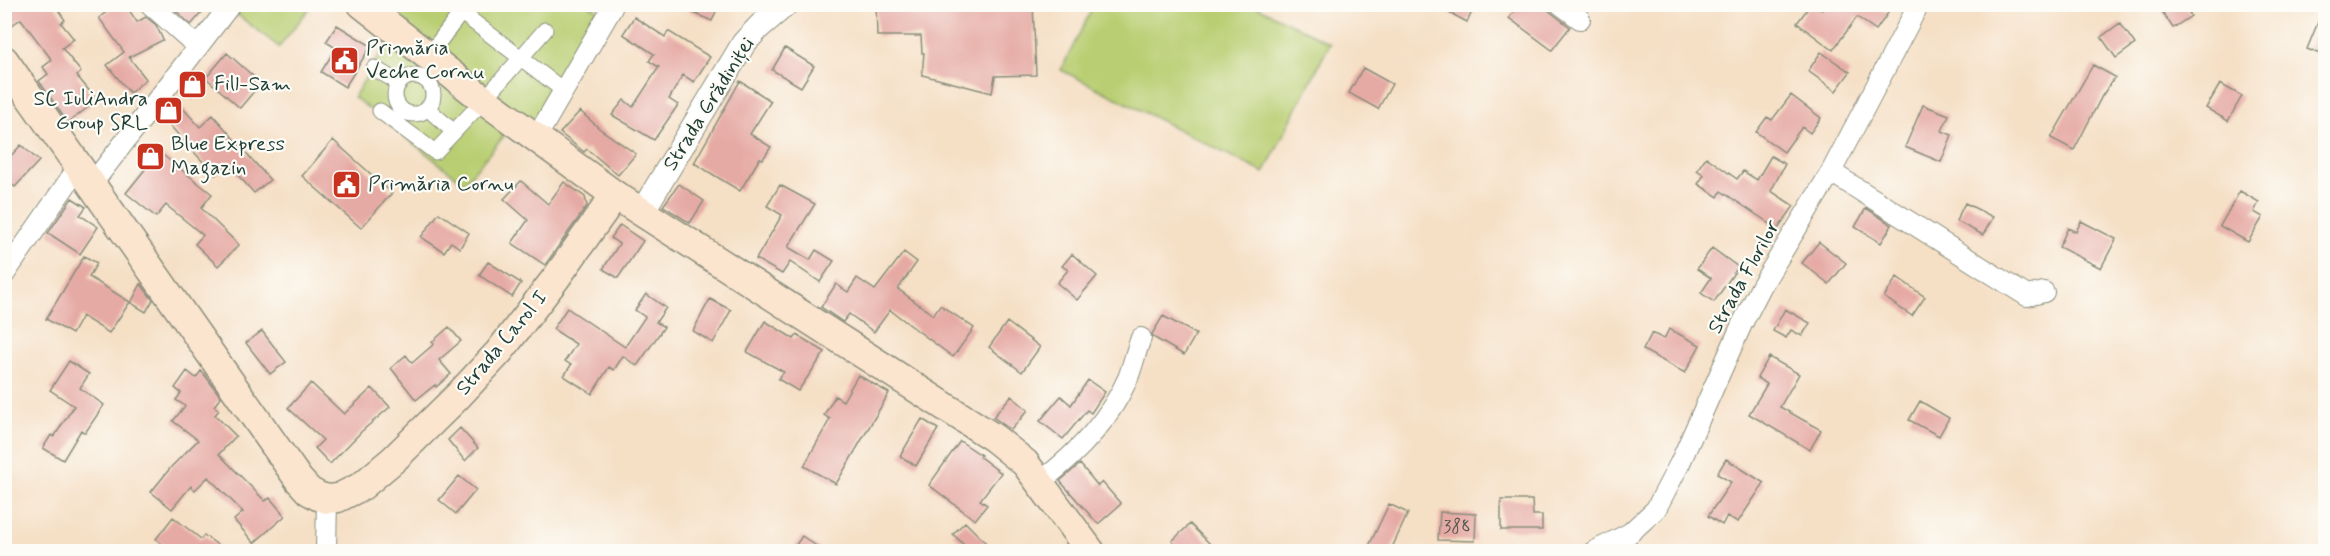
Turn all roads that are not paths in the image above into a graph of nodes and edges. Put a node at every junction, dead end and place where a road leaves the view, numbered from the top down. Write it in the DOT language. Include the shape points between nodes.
graph roads {
  1 [pos="150,4"];
  2 [pos="231,4"];
  3 [pos="362,4"];
  4 [pos="606,4"];
  5 [pos="786,4"];
  6 [pos="1560,4"];
  7 [pos="1919,4"];
  8 [pos="456,9"];
  9 [pos="1580,19"];
  10 [pos="545,30"];
  11 [pos="198,47"];
  12 [pos="521,57"];
  13 [pos="4,60"];
  14 [pos="374,68"];
  15 [pos="413,72"];
  16 [pos="560,87"];
  17 [pos="484,100"];
  18 [pos="427,108"];
  19 [pos="380,111"];
  20 [pos="454,132"];
  21 [pos="536,138"];
  22 [pos="1831,172"];
  23 [pos="86,175"];
  24 [pos="615,195"];
  25 [pos="642,212"];
  26 [pos="4,275"];
  27 [pos="2044,292"];
  28 [pos="1141,338"];
  29 [pos="1041,481"];
  30 [pos="327,499"];
  31 [pos="326,552"];
  32 [pos="1091,552"];
  33 [pos="1593,552"];
  1 -- 11 [label="street"];
  2 -- 11 [label="street"];
  3 -- 15 [label="main road"];
  4 -- 21 [label="street" via="612,8"];
  5 -- 25 [label="street, Strada Grădiniței" via="744,43"];
  6 -- 9 [label="street"];
  7 -- 22 [label="street, Strada Florilor"];
  8 -- 12 [label="street"];
  8 -- 15 [label="street"];
  10 -- 12 [label="street"];
  11 -- 23 [label="street"];
  12 -- 16 [label="street"];
  12 -- 17 [label="street"];
  13 -- 23 [label="main road"];
  14 -- 15 [label="street"];
  15 -- 17 [label="main road"];
  15 -- 18 [label="street" via="430,87 432,98"];
  15 -- 18 [label="street" via="395,96 396,102 403,110 416,114"];
  17 -- 20 [label="street"];
  17 -- 21 [label="main road"];
  18 -- 20 [label="street"];
  19 -- 20 [label="street" via="435,152"];
  21 -- 24 [label="main road"];
  22 -- 27 [label="street" via="2027,296"];
  22 -- 33 [label="street, Strada Florilor" via="1762,285 1656,509 1630,533"];
  23 -- 26 [label="street"];
  23 -- 30 [label="main road" via="299,480 309,491"];
  24 -- 25 [label="main road"];
  24 -- 30 [label="main road, Strada Carol I" via="518,328 457,398 369,480 349,493"];
  25 -- 29 [label="main road" via="971,422 1010,450"];
  28 -- 29 [label="street" via="1128,378 1108,413 1082,447"];
  29 -- 32 [label="main road"];
  30 -- 31 [label="street"];
}
